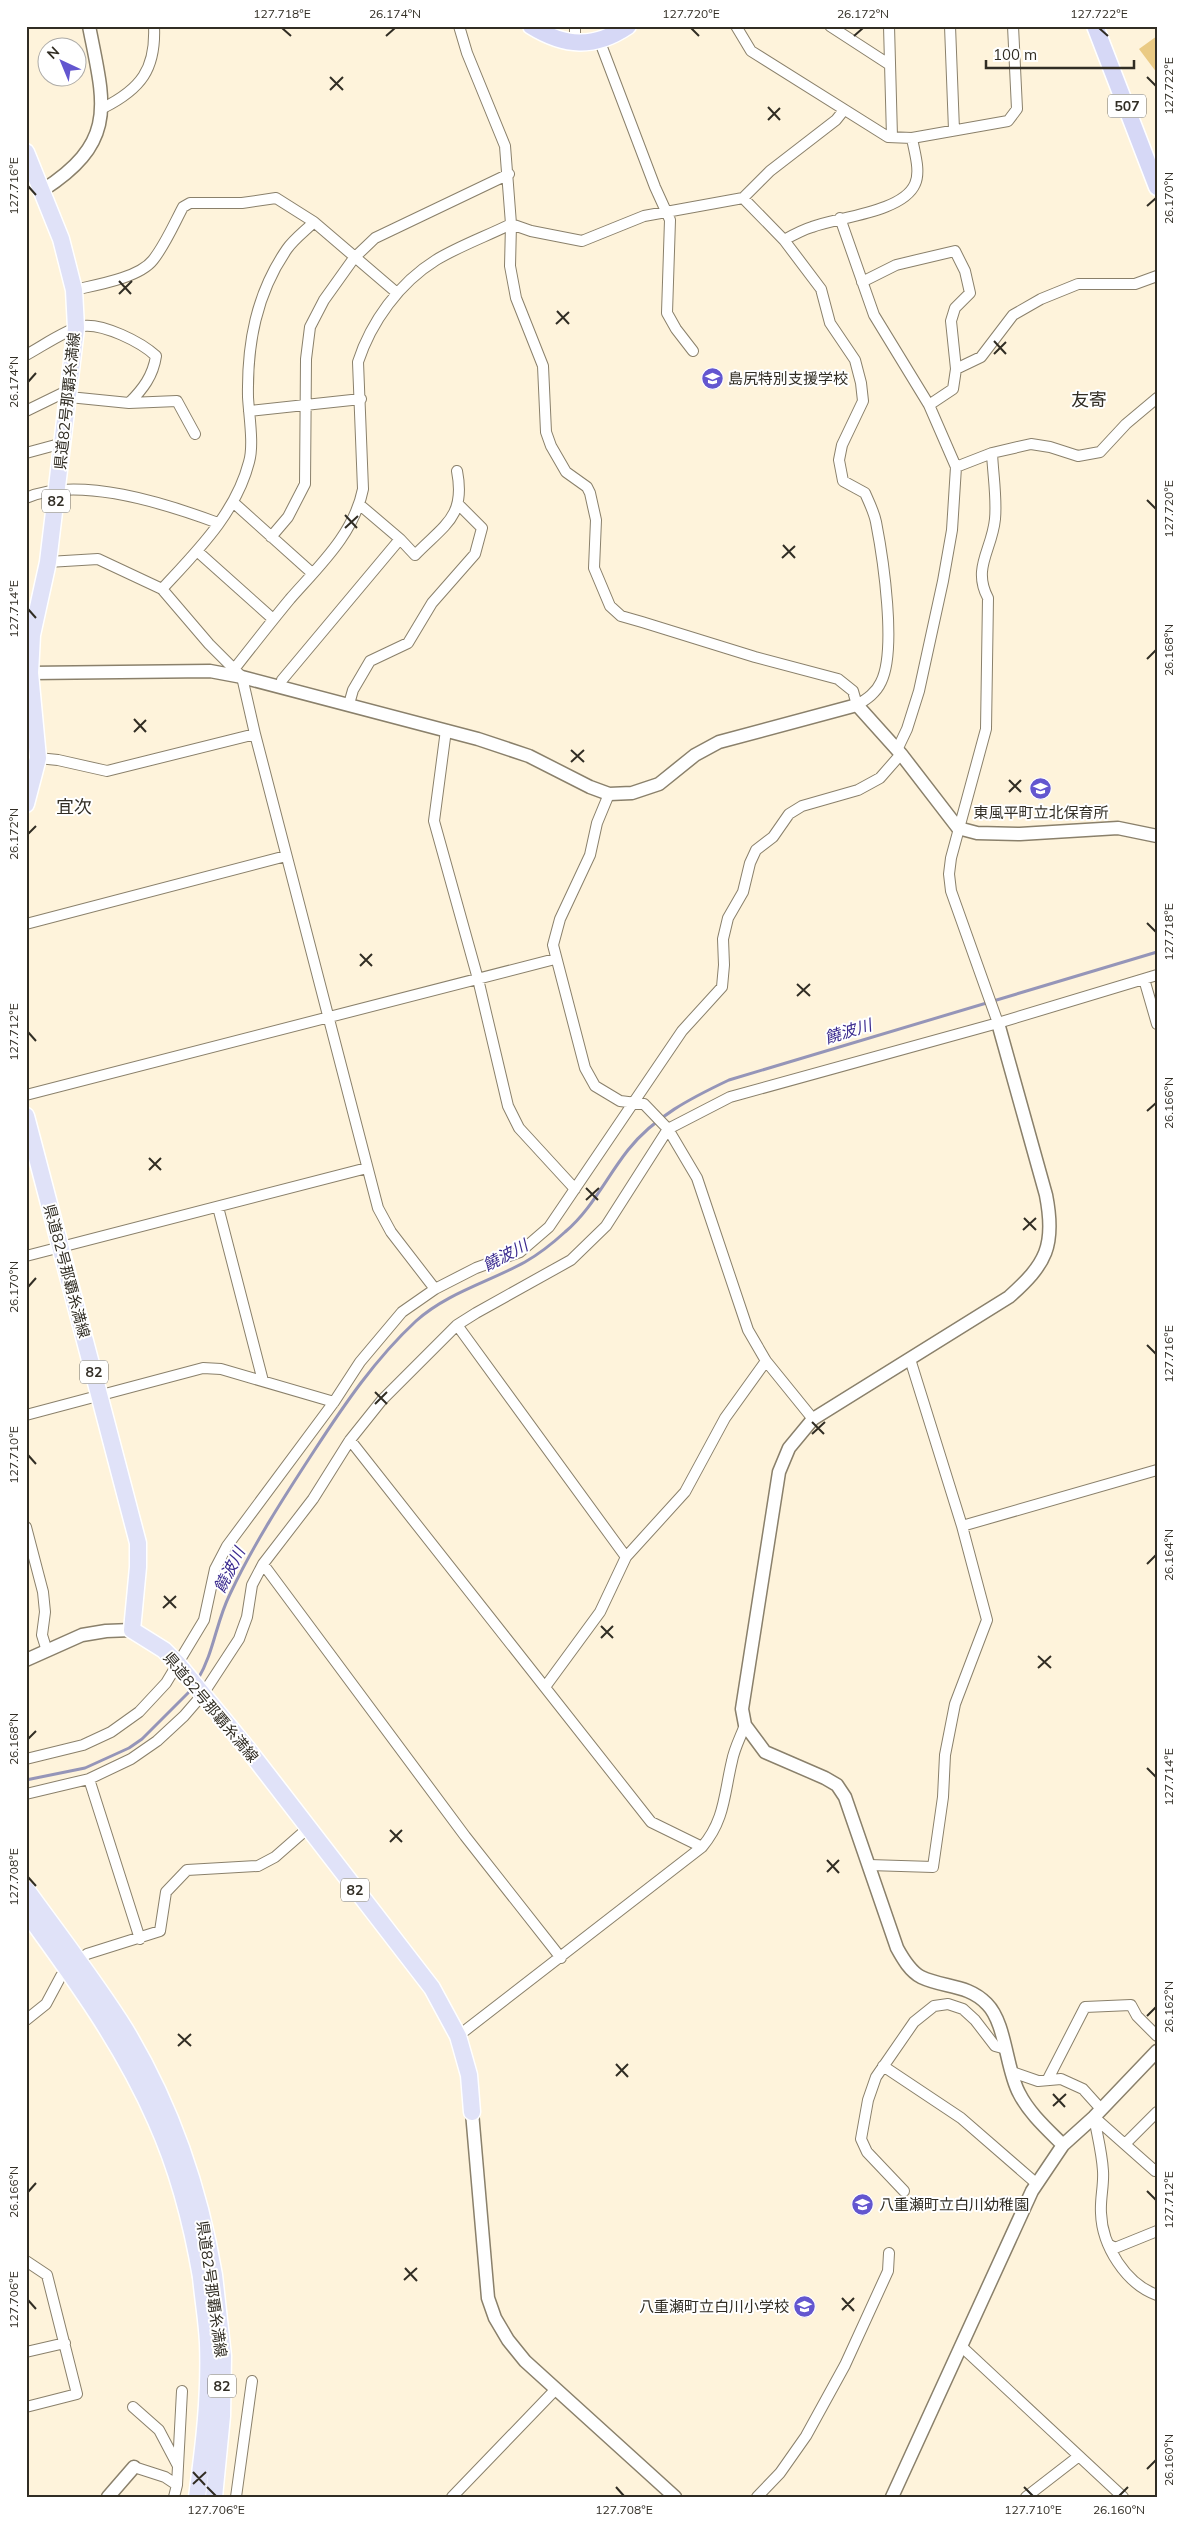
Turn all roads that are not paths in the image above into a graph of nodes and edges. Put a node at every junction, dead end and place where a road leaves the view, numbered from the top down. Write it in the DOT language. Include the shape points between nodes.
graph roads {
  1 [pos="89,26"];
  2 [pos="154,26"];
  3 [pos="459,26"];
  4 [pos="531,26"];
  5 [pos="576,26"];
  6 [pos="628,26"];
  7 [pos="736,26"];
  8 [pos="830,26"];
  9 [pos="889,26"];
  10 [pos="950,26"];
  11 [pos="1013,26"];
  12 [pos="1096,26"];
  13 [pos="600,42"];
  14 [pos="576,43"];
  15 [pos="890,65"];
  16 [pos="103,108"];
  17 [pos="844,110"];
  18 [pos="954,130"];
  19 [pos="892,137"];
  20 [pos="912,138"];
  21 [pos="26,152"];
  22 [pos="509,174"];
  23 [pos="1157,187"];
  24 [pos="44,190"];
  25 [pos="743,198"];
  26 [pos="667,212"];
  27 [pos="840,218"];
  28 [pos="314,222"];
  29 [pos="512,224"];
  30 [pos="784,240"];
  31 [pos="354,258"];
  32 [pos="1157,276"];
  33 [pos="862,282"];
  34 [pos="74,290"];
  35 [pos="397,294"];
  36 [pos="76,328"];
  37 [pos="693,351"];
  38 [pos="26,355"];
  39 [pos="956,369"];
  40 [pos="69,394"];
  41 [pos="1157,398"];
  42 [pos="360,399"];
  43 [pos="129,403"];
  44 [pos="307,404"];
  45 [pos="929,405"];
  46 [pos="26,411"];
  47 [pos="249,411"];
  48 [pos="195,434"];
  49 [pos="63,443"];
  50 [pos="26,452"];
  51 [pos="992,453"];
  52 [pos="956,468"];
  53 [pos="457,471"];
  54 [pos="57,490"];
  55 [pos="26,498"];
  56 [pos="234,503"];
  57 [pos="360,505"];
  58 [pos="459,505"];
  59 [pos="218,523"];
  60 [pos="272,537"];
  61 [pos="400,539"];
  62 [pos="197,551"];
  63 [pos="48,562"];
  64 [pos="312,573"];
  65 [pos="162,589"];
  66 [pos="273,619"];
  67 [pos="28,671"];
  68 [pos="239,672"];
  69 [pos="281,686"];
  70 [pos="349,704"];
  71 [pos="857,705"];
  72 [pos="446,730"];
  73 [pos="255,734"];
  74 [pos="899,752"];
  75 [pos="38,758"];
  76 [pos="609,794"];
  77 [pos="26,804"];
  78 [pos="958,828"];
  79 [pos="1157,836"];
  80 [pos="286,856"];
  81 [pos="26,924"];
  82 [pos="555,959"];
  83 [pos="1157,975"];
  84 [pos="478,979"];
  85 [pos="1144,979"];
  86 [pos="329,1019"];
  87 [pos="996,1019"];
  88 [pos="1157,1024"];
  89 [pos="26,1096"];
  90 [pos="632,1102"];
  91 [pos="26,1116"];
  92 [pos="666,1126"];
  93 [pos="367,1168"];
  94 [pos="575,1189"];
  95 [pos="218,1207"];
  96 [pos="60,1247"];
  97 [pos="26,1256"];
  98 [pos="435,1290"];
  99 [pos="457,1325"];
  100 [pos="910,1359"];
  101 [pos="766,1361"];
  102 [pos="263,1381"];
  103 [pos="101,1396"];
  104 [pos="334,1402"];
  105 [pos="26,1415"];
  106 [pos="813,1419"];
  107 [pos="350,1440"];
  108 [pos="1157,1470"];
  109 [pos="962,1526"];
  110 [pos="26,1527"];
  111 [pos="626,1557"];
  112 [pos="263,1564"];
  113 [pos="132,1630"];
  114 [pos="47,1651"];
  115 [pos="26,1660"];
  116 [pos="181,1668"];
  117 [pos="545,1687"];
  118 [pos="200,1691"];
  119 [pos="745,1725"];
  120 [pos="26,1759"];
  121 [pos="89,1779"];
  122 [pos="26,1794"];
  123 [pos="307,1829"];
  124 [pos="702,1847"];
  125 [pos="869,1865"];
  126 [pos="26,1889"];
  127 [pos="26,1912"];
  128 [pos="140,1939"];
  129 [pos="561,1958"];
  130 [pos="26,2020"];
  131 [pos="458,2036"];
  132 [pos="1157,2036"];
  133 [pos="1006,2049"];
  134 [pos="1157,2051"];
  135 [pos="883,2066"];
  136 [pos="1012,2072"];
  137 [pos="1048,2079"];
  138 [pos="472,2112"];
  139 [pos="1157,2112"];
  140 [pos="1098,2113"];
  141 [pos="1125,2144"];
  142 [pos="1063,2145"];
  143 [pos="1157,2169"];
  144 [pos="1037,2184"];
  145 [pos="904,2191"];
  146 [pos="1157,2231"];
  147 [pos="1108,2244"];
  148 [pos="889,2253"];
  149 [pos="26,2260"];
  150 [pos="207,2276"];
  151 [pos="1157,2295"];
  152 [pos="65,2343"];
  153 [pos="962,2347"];
  154 [pos="26,2352"];
  155 [pos="252,2381"];
  156 [pos="556,2389"];
  157 [pos="182,2391"];
  158 [pos="26,2406"];
  159 [pos="133,2407"];
  160 [pos="1079,2456"];
  161 [pos="178,2466"];
  162 [pos="134,2467"];
  163 [pos="177,2485"];
  164 [pos="454,2496"];
  165 [pos="108,2497"];
  166 [pos="174,2497"];
  167 [pos="197,2497"];
  168 [pos="214,2497"];
  169 [pos="236,2497"];
  170 [pos="675,2497"];
  171 [pos="757,2497"];
  172 [pos="892,2497"];
  173 [pos="1026,2497"];
  174 [pos="1123,2497"];
  1 -- 16 [label="street"];
  2 -- 16 [label="street" via="155,47 150,66 124,96"];
  3 -- 22 [label="street" via="467,54 505,146"];
  4 -- 14 [label="highway" via="555,39"];
  5 -- 14 [label="street"];
  6 -- 13 [label="highway"];
  7 -- 17 [label="street" via="750,51"];
  8 -- 15 [label="street"];
  9 -- 15 [label="street"];
  10 -- 18 [label="street"];
  11 -- 18 [label="street" via="1017,109 1008,121"];
  12 -- 23 [label="highway, 507"];
  13 -- 14 [label="highway"];
  13 -- 26 [label="street"];
  15 -- 19 [label="street"];
  16 -- 24 [label="street" via="89,150 66,176"];
  17 -- 19 [label="street"];
  17 -- 25 [label="street" via="836,120 770,171"];
  18 -- 20 [label="street"];
  19 -- 20 [label="street"];
  20 -- 27 [label="street" via="917,166 916,184 903,199 884,208"];
  21 -- 24 [label="main road, 県道82号那覇糸満線 / 82"];
  22 -- 29 [label="street"];
  22 -- 31 [label="street" via="388,230"];
  24 -- 34 [label="main road, 県道82号那覇糸満線 / 82"];
  25 -- 26 [label="street"];
  25 -- 30 [label="street"];
  26 -- 29 [label="street" via="644,216 582,241"];
  26 -- 37 [label="street" via="670,220 667,314"];
  27 -- 30 [label="street" via="810,227"];
  27 -- 33 [label="street"];
  28 -- 31 [label="street"];
  28 -- 34 [label="street" via="276,198 242,203 190,203 183,206 152,262 118,279"];
  28 -- 47 [label="street" via="288,248 254,320 248,361"];
  29 -- 35 [label="street" via="436,260"];
  29 -- 71 [label="street" via="510,266 516,298 543,366 546,432 566,472 587,487 590,494 596,520 594,568 610,606 621,616 838,679 853,691"];
  30 -- 71 [label="street" via="821,289 830,323 855,360 861,383 863,401 838,460 843,481 865,493 876,520 890,616 882,681 870,697"];
  31 -- 35 [label="street"];
  31 -- 44 [label="street" via="324,300 310,327 306,359"];
  32 -- 39 [label="street" via="1135,284 1078,284 1041,300 1013,315 981,357"];
  33 -- 39 [label="street" via="896,265 955,251 965,271 970,293 955,308 951,321"];
  33 -- 45 [label="street" via="874,316"];
  34 -- 36 [label="main road, 県道82号那覇糸満線 / 82"];
  35 -- 42 [label="street" via="374,324 364,344 358,362"];
  36 -- 38 [label="street"];
  36 -- 40 [label="main road, 県道82号那覇糸満線 / 82"];
  36 -- 43 [label="street" via="83,326 112,331 146,347 156,356 154,370"];
  39 -- 45 [label="street" via="953,389"];
  40 -- 43 [label="street"];
  40 -- 46 [label="street"];
  40 -- 49 [label="main road, 県道82号那覇糸満線 / 82"];
  41 -- 51 [label="street" via="1100,452 1078,456 1031,444"];
  42 -- 44 [label="street"];
  42 -- 57 [label="street" via="363,489"];
  43 -- 48 [label="street" via="177,401"];
  44 -- 47 [label="street"];
  44 -- 60 [label="street" via="305,484 288,517"];
  45 -- 52 [label="street"];
  47 -- 56 [label="street" via="250,458"];
  49 -- 50 [label="street"];
  49 -- 54 [label="main road, 県道82号那覇糸満線 / 82"];
  51 -- 52 [label="street"];
  51 -- 78 [label="street" via="995,518 980,576 988,598 986,729"];
  52 -- 74 [label="street" via="952,530 943,581 919,691"];
  53 -- 58 [label="street"];
  54 -- 55 [label="street" via="39,492"];
  54 -- 59 [label="street" via="90,489 174,506"];
  54 -- 63 [label="main road, 県道82号那覇糸満線 / 82"];
  56 -- 59 [label="street"];
  56 -- 60 [label="street"];
  57 -- 61 [label="street"];
  57 -- 64 [label="street" via="342,540"];
  58 -- 61 [label="street" via="454,515 415,555"];
  58 -- 70 [label="street" via="482,528 475,554 432,603 408,642 370,661 353,690"];
  59 -- 62 [label="street"];
  60 -- 64 [label="street"];
  61 -- 69 [label="street" via="282,680"];
  62 -- 65 [label="street"];
  62 -- 66 [label="street"];
  63 -- 65 [label="street" via="98,559"];
  63 -- 67 [label="main road, 県道82号那覇糸満線 / 82" via="32,635"];
  64 -- 66 [label="street"];
  65 -- 68 [label="street" via="209,644"];
  66 -- 68 [label="street"];
  67 -- 68 [label="street"];
  67 -- 75 [label="main road, 県道82号那覇糸満線 / 82"];
  68 -- 69 [label="street"];
  68 -- 73 [label="street"];
  69 -- 70 [label="street"];
  70 -- 72 [label="street"];
  71 -- 74 [label="street"];
  71 -- 76 [label="street" via="720,742 695,756 659,784 632,793"];
  72 -- 76 [label="street" via="529,756"];
  72 -- 84 [label="street" via="434,821"];
  73 -- 75 [label="street" via="107,772"];
  73 -- 80 [label="street"];
  74 -- 78 [label="street"];
  74 -- 90 [label="street" via="880,778 858,790 802,806 788,814 773,837 756,850 743,892 726,925 722,987 682,1031"];
  75 -- 77 [label="main road, 県道82号那覇糸満線 / 82"];
  76 -- 82 [label="street" via="597,823 590,855 554,933"];
  78 -- 79 [label="street" via="977,833 1020,834 1118,828"];
  78 -- 87 [label="street" via="949,874 951,891"];
  80 -- 81 [label="street"];
  80 -- 86 [label="street"];
  82 -- 84 [label="street"];
  82 -- 90 [label="street" via="585,1068 595,1086 620,1101"];
  83 -- 85 [label="street"];
  84 -- 86 [label="street"];
  84 -- 94 [label="street" via="513,1116 519,1128"];
  85 -- 87 [label="street"];
  85 -- 88 [label="street"];
  86 -- 89 [label="street"];
  86 -- 93 [label="street"];
  87 -- 92 [label="street" via="730,1097"];
  87 -- 100 [label="street" via="1046,1195 1050,1241 1044,1259 1030,1279 1009,1298"];
  90 -- 92 [label="street" via="644,1104"];
  90 -- 94 [label="street"];
  91 -- 96 [label="main road, 県道82号那覇糸満線 / 82"];
  92 -- 99 [label="street" via="606,1226 570,1260"];
  92 -- 101 [label="street" via="697,1178 748,1330"];
  93 -- 95 [label="street"];
  93 -- 98 [label="street" via="378,1208 391,1232"];
  94 -- 98 [label="street" via="549,1227 520,1252 476,1268"];
  95 -- 96 [label="street"];
  95 -- 102 [label="street"];
  96 -- 97 [label="street"];
  96 -- 103 [label="main road, 県道82号那覇糸満線 / 82"];
  98 -- 104 [label="street" via="402,1312 360,1362"];
  99 -- 107 [label="street" via="382,1400"];
  99 -- 111 [label="street"];
  100 -- 106 [label="street"];
  100 -- 109 [label="street"];
  101 -- 106 [label="street"];
  101 -- 111 [label="street" via="725,1418 686,1492"];
  102 -- 103 [label="street" via="221,1369 203,1368"];
  102 -- 104 [label="street"];
  103 -- 105 [label="street"];
  103 -- 113 [label="main road, 県道82号那覇糸満線 / 82" via="138,1543"];
  104 -- 116 [label="street" via="226,1546 215,1569 204,1620"];
  106 -- 119 [label="street" via="789,1448 779,1472 742,1700"];
  107 -- 112 [label="street" via="313,1499"];
  107 -- 117 [label="street"];
  108 -- 109 [label="street"];
  109 -- 125 [label="street" via="987,1620 955,1704 945,1755 933,1868"];
  110 -- 114 [label="street" via="43,1592 42,1635"];
  111 -- 117 [label="street" via="600,1612"];
  112 -- 118 [label="street" via="252,1585 247,1617 239,1639"];
  112 -- 129 [label="street" via="464,1836"];
  113 -- 114 [label="street" via="82,1635"];
  113 -- 116 [label="main road, 県道82号那覇糸満線 / 82" via="164,1650"];
  114 -- 115 [label="street"];
  116 -- 118 [label="main road, 県道82号那覇糸満線 / 82"];
  116 -- 120 [label="street" via="139,1712 111,1732 83,1744"];
  117 -- 124 [label="street" via="651,1822"];
  118 -- 121 [label="street" via="158,1742"];
  118 -- 123 [label="main road, 県道82号那覇糸満線 / 82"];
  119 -- 124 [label="street" via="732,1759 721,1817"];
  119 -- 125 [label="street" via="765,1752 837,1785 850,1808"];
  121 -- 122 [label="street"];
  121 -- 128 [label="street"];
  123 -- 128 [label="street" via="275,1857 258,1866 187,1870 166,1892 160,1931"];
  123 -- 131 [label="main road, 県道82号那覇糸満線 / 82" via="432,1988"];
  124 -- 129 [label="street"];
  125 -- 133 [label="street" via="896,1948 906,1964 920,1976 976,1993 989,2006"];
  126 -- 150 [label="main road, 県道82号那覇糸満線 / 82, bridge" via="119,2019 154,2083 191,2172 204,2219"];
  127 -- 150 [label="main road, 県道82号那覇糸満線 / 82, bridge" via="100,2018 142,2091 181,2189"];
  128 -- 130 [label="street" via="87,1954 61,1976 46,2004"];
  129 -- 131 [label="street"];
  131 -- 138 [label="main road, 県道82号那覇糸満線 / 82" via="469,2075"];
  132 -- 137 [label="street" via="1131,2005 1085,2007"];
  133 -- 135 [label="street" via="995,2046 963,2009 948,2004 934,2006 914,2022"];
  133 -- 136 [label="street"];
  134 -- 140 [label="street"];
  135 -- 144 [label="street" via="962,2118"];
  135 -- 145 [label="street" via="868,2100 861,2139 867,2152"];
  136 -- 137 [label="street" via="1038,2081"];
  136 -- 142 [label="street" via="1018,2091 1030,2110"];
  137 -- 140 [label="street" via="1061,2079 1083,2089"];
  138 -- 156 [label="street" via="488,2298 508,2340 525,2361"];
  139 -- 141 [label="street"];
  140 -- 141 [label="street"];
  140 -- 142 [label="street"];
  140 -- 147 [label="street" via="1103,2171 1101,2215"];
  141 -- 143 [label="street" via="1155,2171"];
  142 -- 144 [label="street"];
  144 -- 153 [label="street"];
  146 -- 147 [label="street" via="1115,2248"];
  147 -- 151 [label="street" via="1122,2270 1145,2291"];
  148 -- 171 [label="street" via="888,2270 845,2366 806,2436 780,2473"];
  149 -- 152 [label="street" via="47,2275"];
  150 -- 167 [label="main road, 県道82号那覇糸満線 / 82" via="208,2394"];
  150 -- 168 [label="main road, 県道82号那覇糸満線 / 82" via="223,2356 222,2416"];
  152 -- 154 [label="street"];
  152 -- 158 [label="street" via="77,2394"];
  153 -- 160 [label="street"];
  153 -- 172 [label="street"];
  155 -- 169 [label="street"];
  156 -- 164 [label="street"];
  156 -- 170 [label="street"];
  157 -- 161 [label="street"];
  159 -- 161 [label="street" via="159,2430"];
  160 -- 173 [label="street"];
  160 -- 174 [label="street"];
  161 -- 163 [label="street"];
  162 -- 163 [label="street" via="165,2477"];
  162 -- 165 [label="street"];
  163 -- 166 [label="street"];
}
